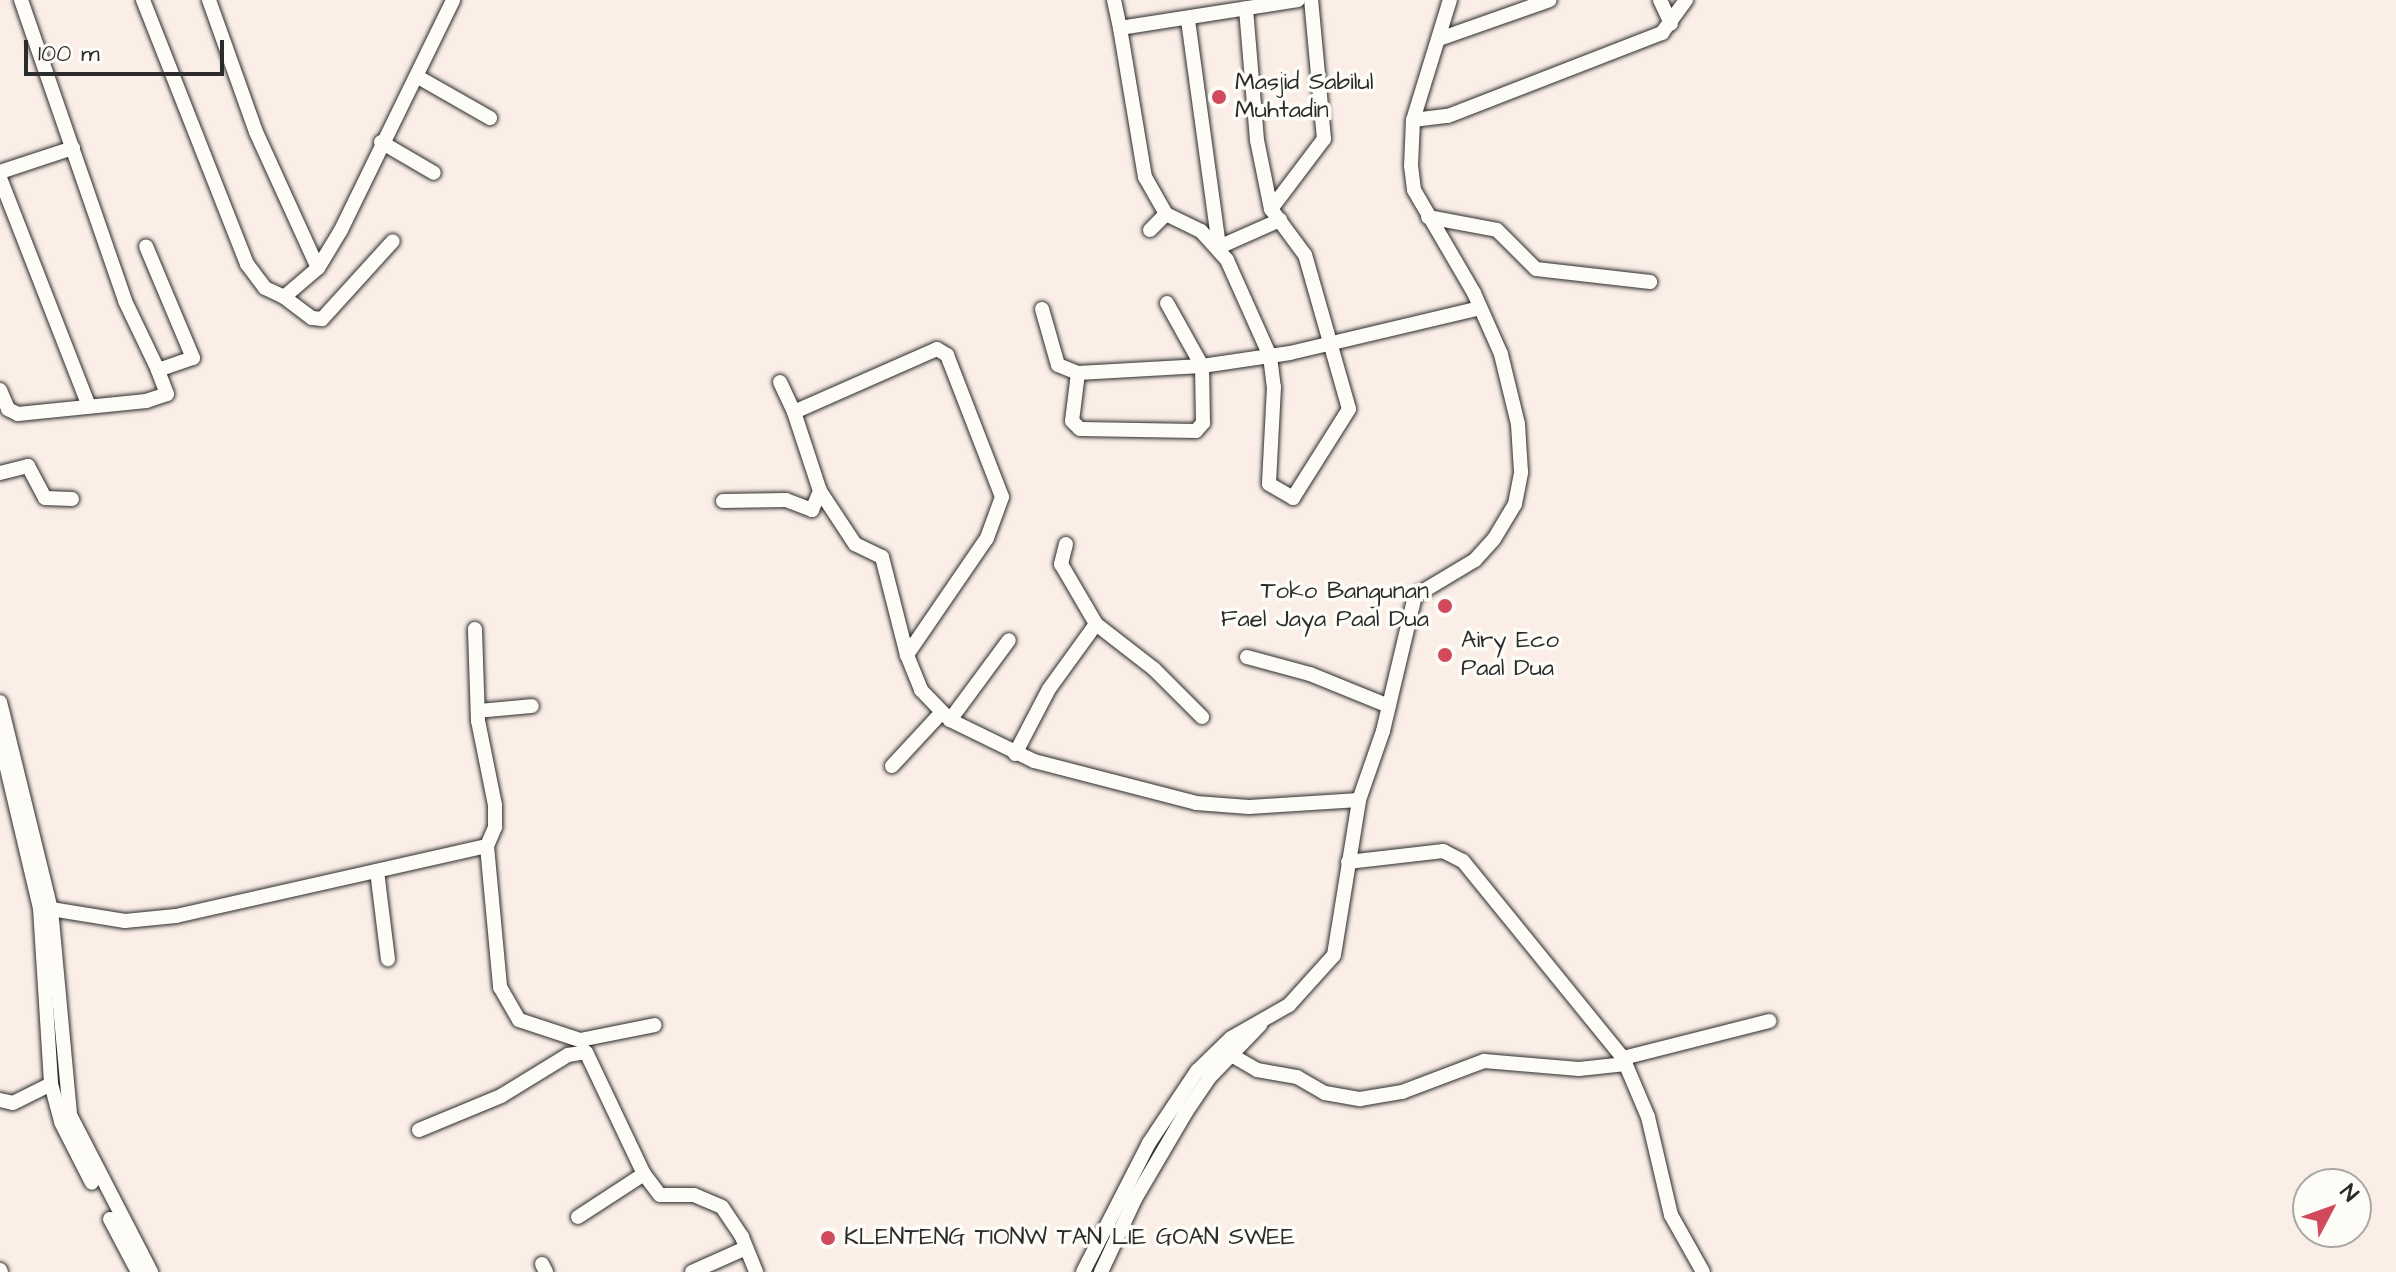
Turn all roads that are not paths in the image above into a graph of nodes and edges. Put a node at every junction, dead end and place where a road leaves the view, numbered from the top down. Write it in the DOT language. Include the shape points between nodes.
graph roads {
  1 [pos="21,0"];
  2 [pos="143,0"];
  3 [pos="209,0"];
  4 [pos="453,0"];
  5 [pos="1114,0"];
  6 [pos="1298,0"];
  7 [pos="1311,0"];
  8 [pos="1450,0"];
  9 [pos="1550,0"];
  10 [pos="1660,0"];
  11 [pos="1686,0"];
  12 [pos="1246,8"];
  13 [pos="1188,20"];
  14 [pos="1671,24"];
  15 [pos="1120,28"];
  16 [pos="1442,38"];
  17 [pos="418,77"];
  18 [pos="490,118"];
  19 [pos="1413,120"];
  20 [pos="381,142"];
  21 [pos="73,148"];
  22 [pos="434,173"];
  23 [pos="0,175"];
  24 [pos="1166,214"];
  25 [pos="1276,215"];
  26 [pos="1428,217"];
  27 [pos="1150,230"];
  28 [pos="393,241"];
  29 [pos="146,246"];
  30 [pos="1219,247"];
  31 [pos="318,268"];
  32 [pos="1650,282"];
  33 [pos="284,297"];
  34 [pos="1167,303"];
  35 [pos="1480,308"];
  36 [pos="1042,309"];
  37 [pos="1334,342"];
  38 [pos="1270,356"];
  39 [pos="1202,366"];
  40 [pos="158,370"];
  41 [pos="1078,373"];
  42 [pos="780,382"];
  43 [pos="0,390"];
  44 [pos="89,406"];
  45 [pos="794,412"];
  46 [pos="0,473"];
  47 [pos="820,491"];
  48 [pos="72,499"];
  49 [pos="723,501"];
  50 [pos="1066,544"];
  51 [pos="1096,624"];
  52 [pos="475,629"];
  53 [pos="1009,640"];
  54 [pos="907,655"];
  55 [pos="1247,657"];
  56 [pos="0,702"];
  57 [pos="532,706"];
  58 [pos="1389,706"];
  59 [pos="478,711"];
  60 [pos="946,717"];
  61 [pos="1202,717"];
  62 [pos="0,739"];
  63 [pos="1015,754"];
  64 [pos="892,766"];
  65 [pos="1359,800"];
  66 [pos="487,846"];
  67 [pos="1348,862"];
  68 [pos="377,871"];
  69 [pos="51,909"];
  70 [pos="388,959"];
  71 [pos="1265,1018"];
  72 [pos="1769,1021"];
  73 [pos="655,1025"];
  74 [pos="1233,1056"];
  75 [pos="1625,1061"];
  76 [pos="51,1084"];
  77 [pos="1,1103"];
  78 [pos="419,1130"];
  79 [pos="1149,1143"];
  80 [pos="1163,1152"];
  81 [pos="644,1174"];
  82 [pos="578,1217"];
  83 [pos="746,1248"];
  84 [pos="138,1272"];
  85 [pos="151,1272"];
  86 [pos="692,1272"];
  87 [pos="756,1272"];
  88 [pos="1083,1272"];
  89 [pos="1101,1272"];
  90 [pos="1703,1272"];
  1 -- 21 [label="street"];
  2 -- 33 [label="street" via="247,264 265,288"];
  3 -- 31 [label="street" via="256,132"];
  4 -- 17 [label="street"];
  5 -- 15 [label="street"];
  6 -- 12 [label="street"];
  7 -- 25 [label="street" via="1324,139"];
  8 -- 16 [label="street"];
  9 -- 16 [label="street"];
  10 -- 14 [label="street"];
  11 -- 14 [label="street"];
  12 -- 13 [label="street"];
  12 -- 25 [label="street" via="1257,140"];
  13 -- 15 [label="street"];
  13 -- 30 [label="street"];
  14 -- 19 [label="street" via="1662,33 1448,116"];
  15 -- 24 [label="street" via="1139,155"];
  16 -- 19 [label="street"];
  17 -- 18 [label="street"];
  17 -- 20 [label="street"];
  19 -- 26 [label="street" via="1414,190"];
  20 -- 22 [label="street"];
  20 -- 31 [label="street" via="356,204"];
  21 -- 23 [label="street"];
  21 -- 40 [label="street" via="125,301"];
  23 -- 44 [label="street"];
  24 -- 27 [label="street"];
  24 -- 30 [label="street"];
  25 -- 30 [label="street"];
  25 -- 37 [label="street" via="1305,255"];
  26 -- 32 [label="street" via="1497,230 1536,269"];
  26 -- 35 [label="street"];
  28 -- 33 [label="street" via="322,319 312,318"];
  29 -- 40 [label="street" via="193,358"];
  30 -- 38 [label="street"];
  31 -- 33 [label="street"];
  34 -- 39 [label="street"];
  35 -- 37 [label="street"];
  35 -- 58 [label="street" via="1501,354 1518,424 1521,472 1515,504 1475,560 1415,596"];
  36 -- 41 [label="street" via="1058,365"];
  37 -- 38 [label="street"];
  37 -- 38 [label="street" via="1347,418 1293,498 1269,484 1274,387"];
  38 -- 39 [label="street"];
  39 -- 41 [label="street"];
  39 -- 41 [label="street" via="1203,423 1193,432 1080,429 1072,421"];
  40 -- 44 [label="street" via="167,394"];
  42 -- 45 [label="street"];
  43 -- 44 [label="street" via="8,409 18,414"];
  45 -- 47 [label="street"];
  45 -- 54 [label="street" via="937,349 947,355 1002,497 987,538"];
  46 -- 48 [label="street" via="28,466 45,498"];
  47 -- 49 [label="street" via="812,510 786,500"];
  47 -- 54 [label="street" via="855,544 882,557"];
  50 -- 51 [label="street" via="1064,572"];
  51 -- 61 [label="street" via="1154,669"];
  51 -- 63 [label="street" via="1049,689"];
  52 -- 59 [label="street"];
  53 -- 60 [label="street"];
  54 -- 60 [label="street" via="921,690"];
  55 -- 58 [label="street" via="1310,674"];
  56 -- 69 [label="street"];
  57 -- 59 [label="street"];
  58 -- 65 [label="street"];
  59 -- 66 [label="street" via="495,805 495,827"];
  60 -- 63 [label="street"];
  60 -- 64 [label="street"];
  62 -- 76 [label="street" via="40,908"];
  63 -- 65 [label="street" via="1196,803 1249,807"];
  65 -- 67 [label="street"];
  66 -- 68 [label="street"];
  66 -- 73 [label="street" via="500,987 519,1020 580,1040"];
  67 -- 71 [label="street" via="1334,955 1306,991"];
  67 -- 75 [label="street" via="1454,853"];
  68 -- 69 [label="street" via="144,920"];
  68 -- 70 [label="street"];
  69 -- 85 [label="street" via="70,1115"];
  71 -- 74 [label="street"];
  71 -- 79 [label="street" via="1213,1053 1170,1106"];
  72 -- 75 [label="street"];
  74 -- 75 [label="street" via="1257,1070 1297,1077 1325,1093 1360,1099 1402,1092 1484,1061 1579,1069"];
  74 -- 80 [label="street" via="1209,1078"];
  75 -- 90 [label="street" via="1648,1117 1671,1215"];
  76 -- 77 [label="street"];
  76 -- 84 [label="street" via="61,1122"];
  78 -- 81 [label="street" via="501,1096 568,1055 586,1052"];
  79 -- 80 [label="street"];
  79 -- 88 [label="street"];
  80 -- 89 [label="street"];
  81 -- 82 [label="street"];
  81 -- 83 [label="street" via="660,1195 694,1195 722,1207"];
  83 -- 86 [label="street"];
  83 -- 87 [label="street"];
}
